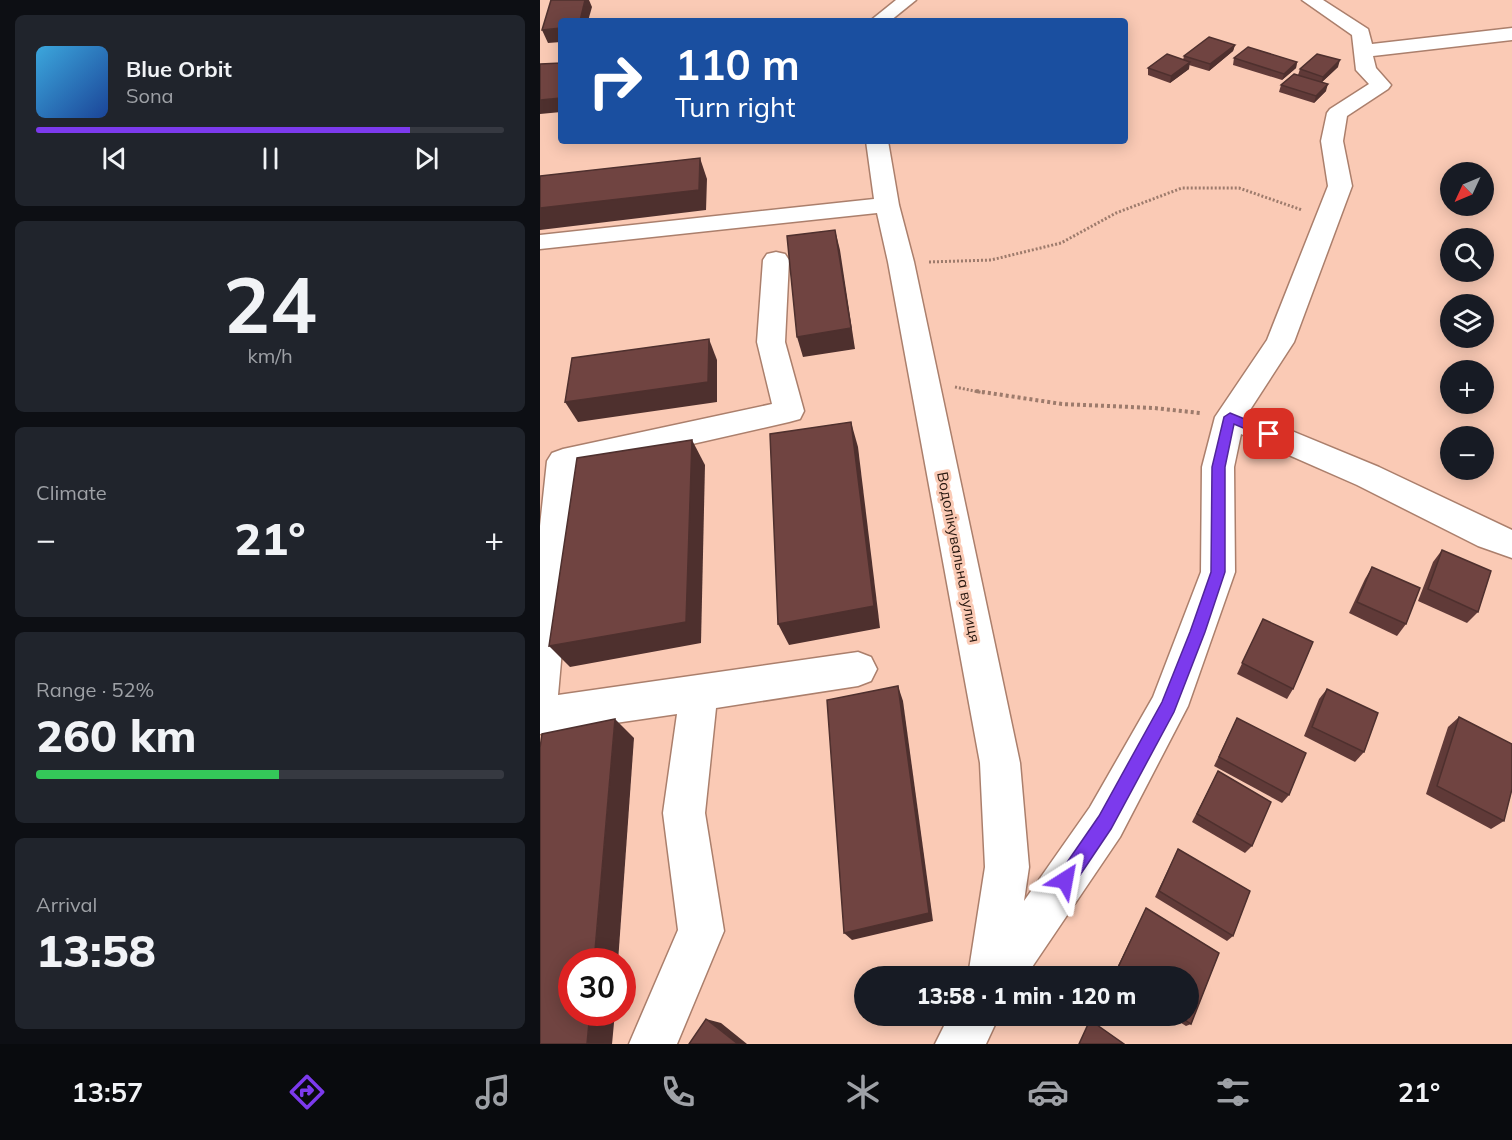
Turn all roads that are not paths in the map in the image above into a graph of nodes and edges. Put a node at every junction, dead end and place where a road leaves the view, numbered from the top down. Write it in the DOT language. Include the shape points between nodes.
graph roads {
  1 [pos="907,0"];
  2 [pos="1311,0"];
  3 [pos="883,18"];
  4 [pos="1512,34"];
  5 [pos="1363,51"];
  6 [pos="877,144"];
  7 [pos="887,205"];
  8 [pos="540,242"];
  9 [pos="776,260"];
  10 [pos="1230,417"];
  11 [pos="1512,544"];
  12 [pos="858,669"];
  13 [pos="699,691"];
  14 [pos="540,693"];
  15 [pos="540,716"];
  16 [pos="992,966"];
  17 [pos="1006,966"];
  18 [pos="969,1026"];
  19 [pos="653,1044"];
  20 [pos="958,1044"];
  1 -- 3 [label="street"];
  2 -- 5 [label="street" via="1361,33"];
  4 -- 5 [label="street"];
  5 -- 10 [label="street" via="1366,70 1381,85 1337,113 1332,141 1340,186 1280,342"];
  6 -- 7 [label="street, Водолікувальна вулиця"];
  7 -- 8 [label="street"];
  7 -- 16 [label="street, Водолікувальна вулиця" via="1000,763 1007,867"];
  9 -- 14 [label="street" via="771,342 789,411 563,461"];
  10 -- 11 [label="street"];
  10 -- 17 [label="street" via="1218,467 1218,572 1169,706 1105,822"];
  12 -- 13 [label="street"];
  13 -- 15 [label="street"];
  13 -- 19 [label="street" via="684,813 701,931"];
  18 -- 20 [label="street"];
}
